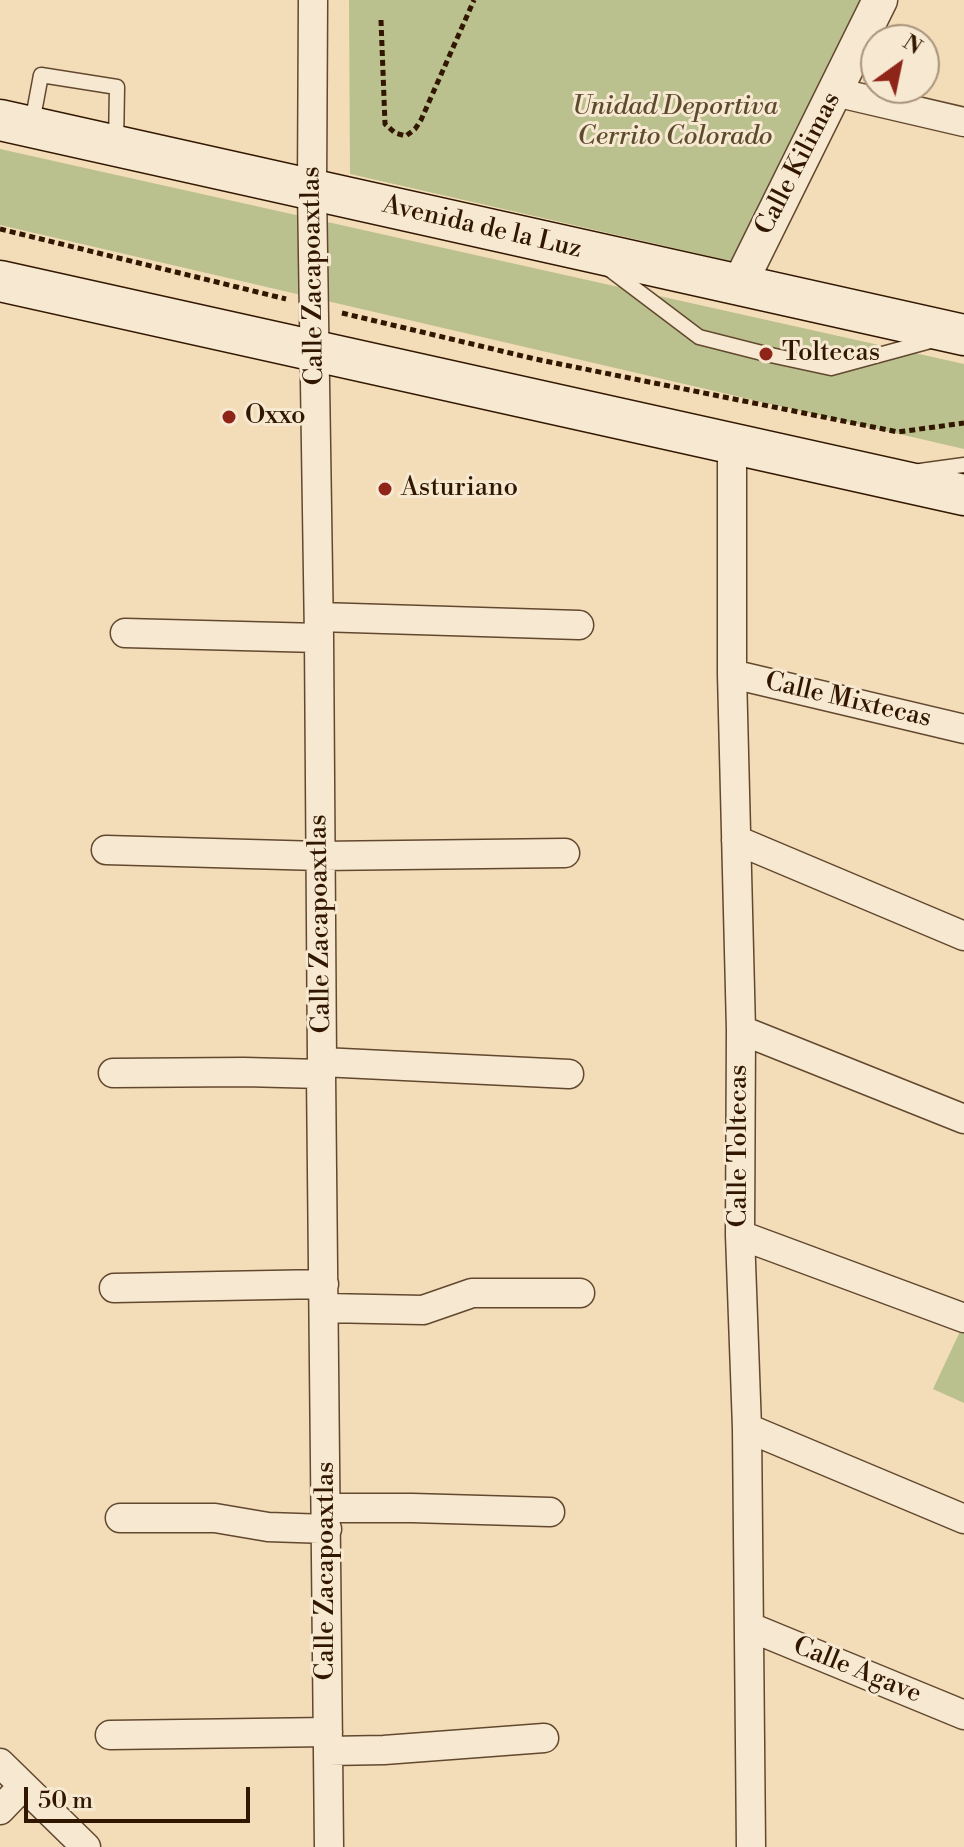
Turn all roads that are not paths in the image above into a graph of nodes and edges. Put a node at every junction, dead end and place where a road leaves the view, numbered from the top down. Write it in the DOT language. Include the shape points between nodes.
graph roads {
  1 [pos="313,0"];
  2 [pos="880,0"];
  3 [pos="835,92"];
  4 [pos="964,122"];
  5 [pos="16,124"];
  6 [pos="116,146"];
  7 [pos="312,190"];
  8 [pos="585,251"];
  9 [pos="0,281"];
  10 [pos="739,285"];
  11 [pos="961,334"];
  12 [pos="315,351"];
  13 [pos="732,445"];
  14 [pos="964,465"];
  15 [pos="876,476"];
  16 [pos="964,495"];
  17 [pos="579,625"];
  18 [pos="319,627"];
  19 [pos="125,633"];
  20 [pos="732,674"];
  21 [pos="964,729"];
  22 [pos="736,840"];
  23 [pos="106,850"];
  24 [pos="565,853"];
  25 [pos="320,856"];
  26 [pos="964,936"];
  27 [pos="741,1030"];
  28 [pos="322,1068"];
  29 [pos="113,1073"];
  30 [pos="569,1074"];
  31 [pos="964,1119"];
  32 [pos="740,1235"];
  33 [pos="114,1288"];
  34 [pos="580,1293"];
  35 [pos="324,1296"];
  36 [pos="964,1318"];
  37 [pos="747,1428"];
  38 [pos="550,1512"];
  39 [pos="120,1518"];
  40 [pos="326,1519"];
  41 [pos="964,1519"];
  42 [pos="750,1627"];
  43 [pos="964,1715"];
  44 [pos="110,1735"];
  45 [pos="544,1738"];
  46 [pos="328,1741"];
  47 [pos="0,1763"];
  48 [pos="23,1786"];
  49 [pos="0,1810"];
  50 [pos="86,1847"];
  51 [pos="329,1847"];
  52 [pos="751,1847"];
  1 -- 7 [label="street, Calle Zacapoaxtlas"];
  2 -- 3 [label="street, Calle Kilimas"];
  3 -- 4 [label="street"];
  3 -- 10 [label="street, Calle Kilimas"];
  5 -- 6 [label="main road, Avenida de la Luz"];
  5 -- 6 [label="lane" via="41,75 117,87"];
  6 -- 7 [label="main road, Avenida de la Luz"];
  7 -- 8 [label="main road, Avenida de la Luz"];
  7 -- 12 [label="street, Calle Zacapoaxtlas"];
  8 -- 10 [label="main road, Avenida de la Luz"];
  8 -- 11 [label="lane" via="699,337 766,354 831,368"];
  9 -- 12 [label="main road"];
  10 -- 11 [label="main road, Avenida de la Luz"];
  12 -- 13 [label="main road"];
  12 -- 18 [label="street, Calle Zacapoaxtlas"];
  13 -- 15 [label="main road"];
  13 -- 20 [label="street, Calle Toltecas"];
  14 -- 15 [label="lane"];
  15 -- 16 [label="main road"];
  17 -- 18 [label="street"];
  18 -- 19 [label="street"];
  18 -- 25 [label="street, Calle Zacapoaxtlas"];
  20 -- 21 [label="street, Calle Mixtecas"];
  20 -- 22 [label="street, Calle Toltecas"];
  22 -- 26 [label="street"];
  22 -- 27 [label="street, Calle Toltecas"];
  23 -- 25 [label="street"];
  24 -- 25 [label="street"];
  25 -- 28 [label="street, Calle Zacapoaxtlas"];
  27 -- 31 [label="street"];
  27 -- 32 [label="street, Calle Toltecas"];
  28 -- 29 [label="street"];
  28 -- 30 [label="street"];
  28 -- 35 [label="street, Calle Zacapoaxtlas"];
  32 -- 36 [label="street"];
  32 -- 37 [label="street, Calle Toltecas"];
  33 -- 35 [label="street"];
  34 -- 35 [label="street" via="472,1293 423,1310"];
  35 -- 40 [label="street, Calle Zacapoaxtlas"];
  37 -- 41 [label="street"];
  37 -- 42 [label="street, Calle Toltecas"];
  38 -- 40 [label="street" via="412,1508"];
  39 -- 40 [label="street" via="215,1518 268,1527"];
  40 -- 46 [label="street, Calle Zacapoaxtlas"];
  42 -- 43 [label="street, Calle Agave"];
  42 -- 52 [label="street, Calle Toltecas"];
  44 -- 46 [label="street"];
  45 -- 46 [label="street" via="384,1750"];
  46 -- 51 [label="street, Calle Zacapoaxtlas"];
  47 -- 48 [label="street"];
  48 -- 49 [label="street"];
  48 -- 50 [label="street"];
}
